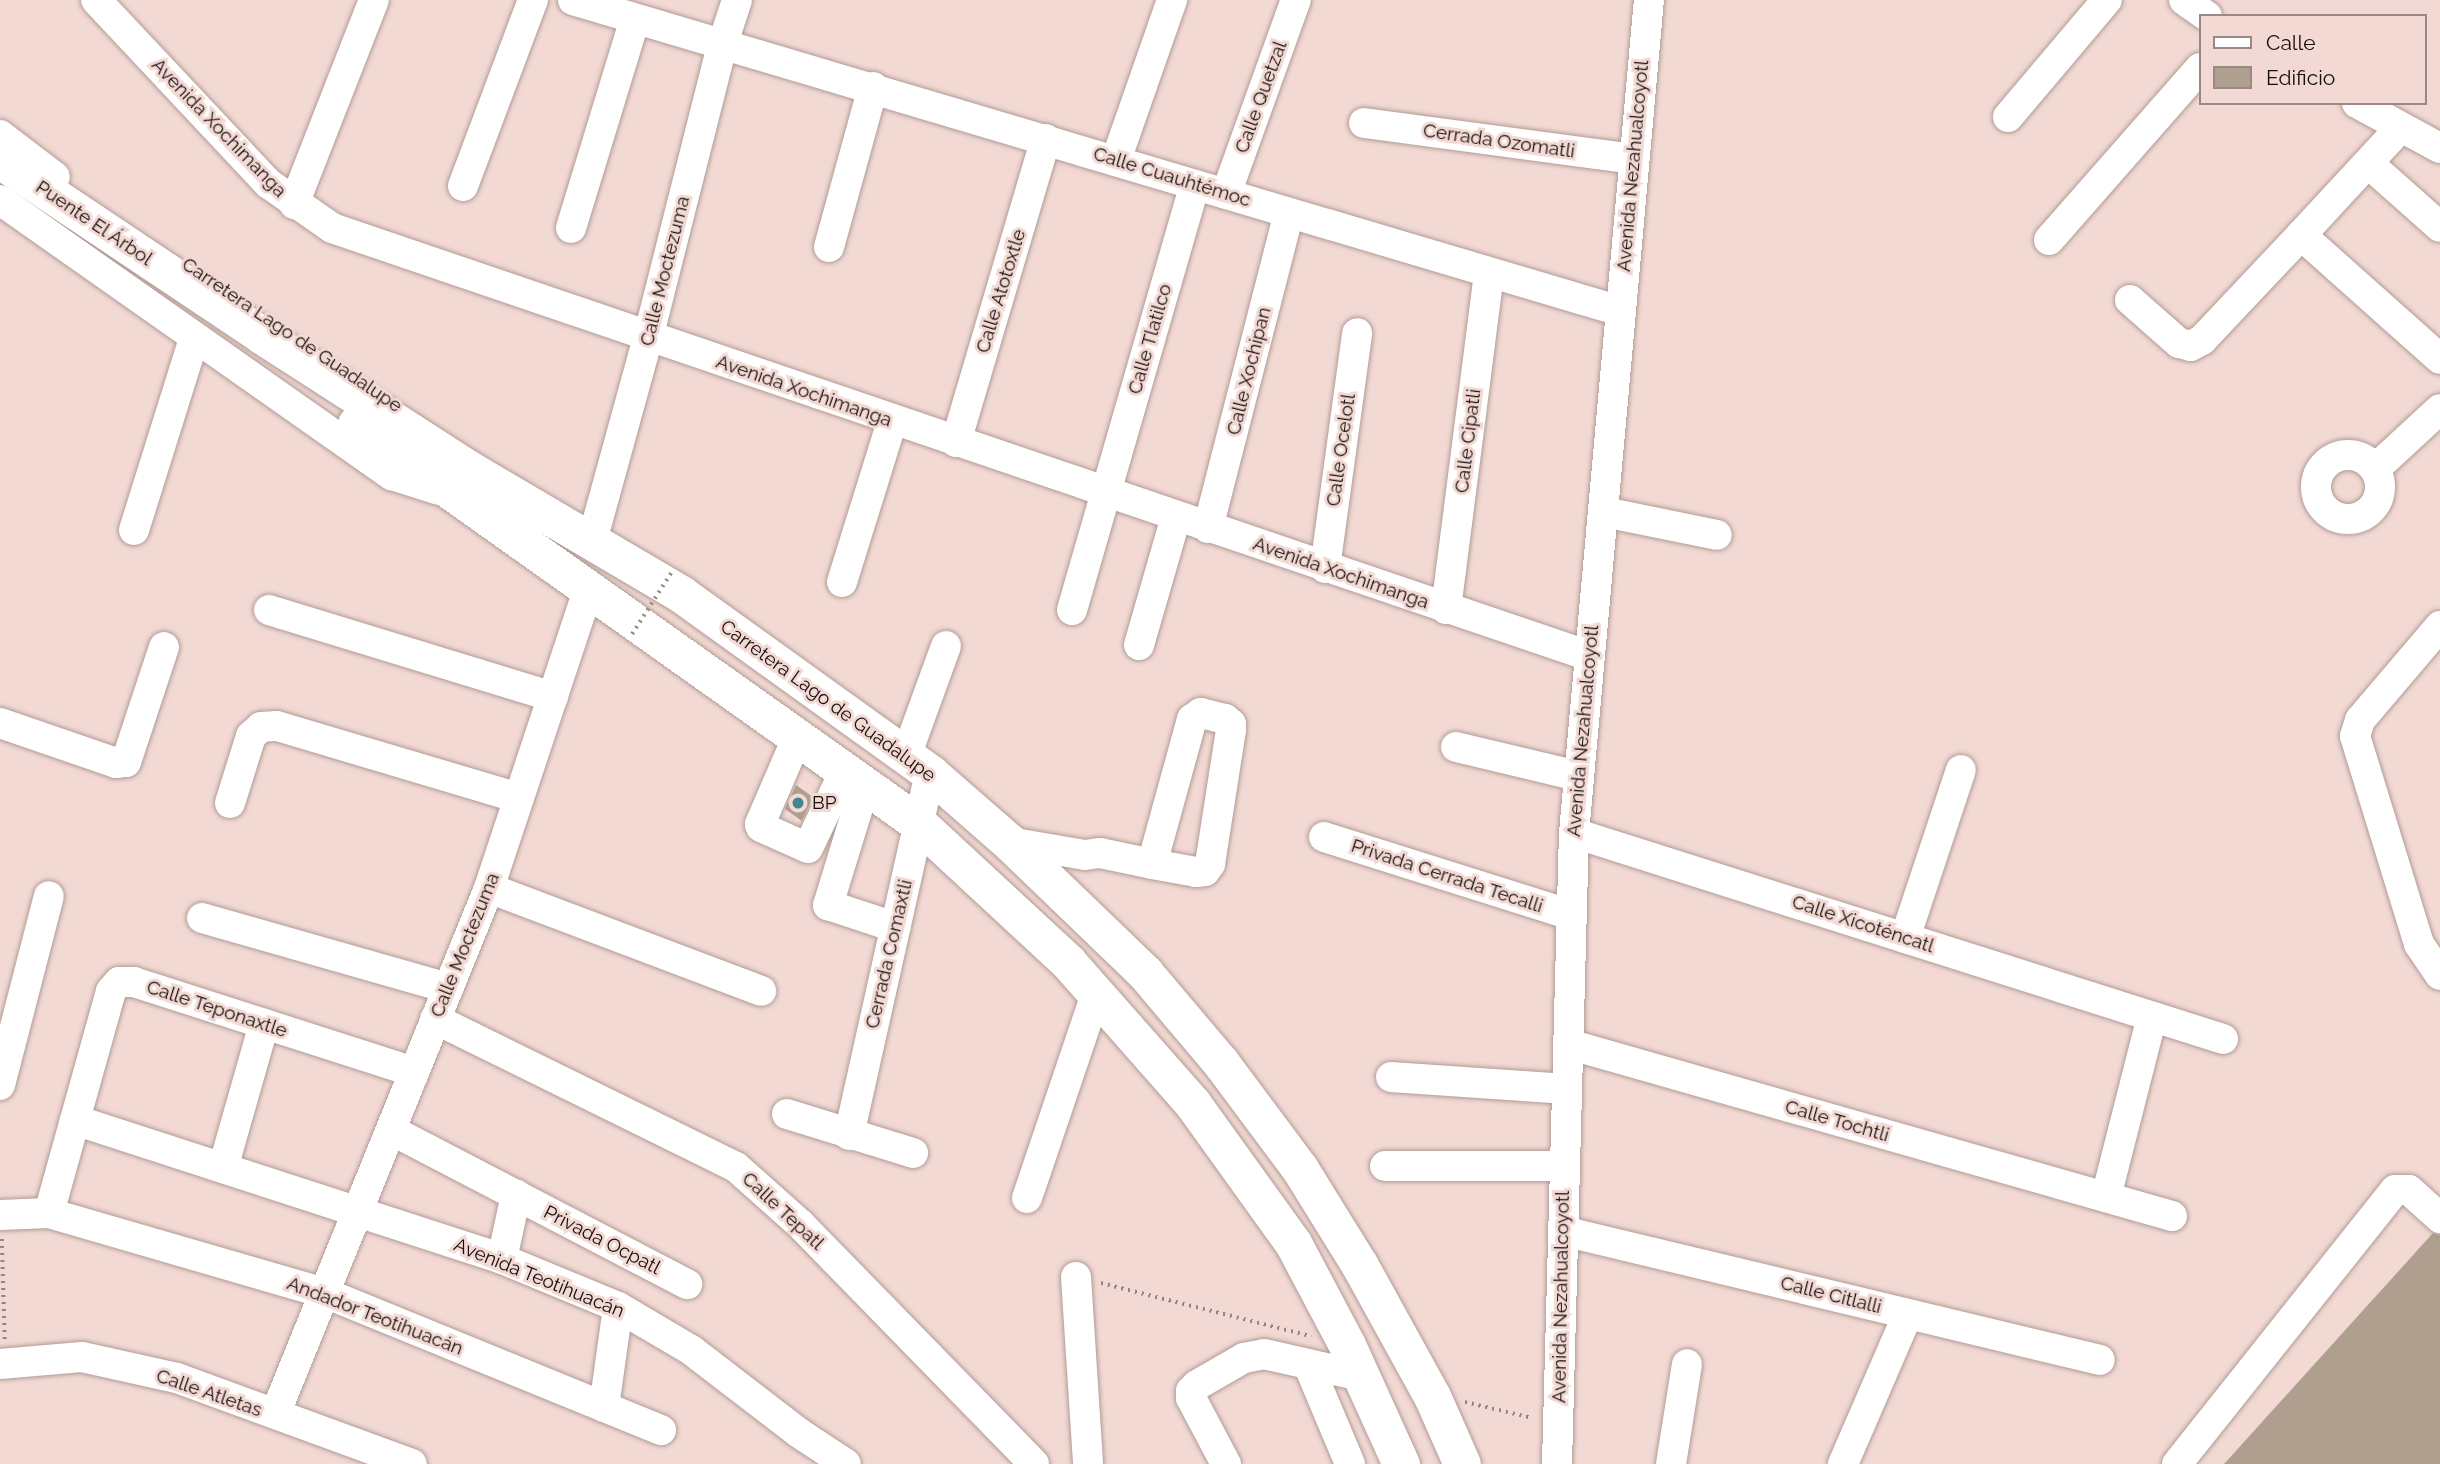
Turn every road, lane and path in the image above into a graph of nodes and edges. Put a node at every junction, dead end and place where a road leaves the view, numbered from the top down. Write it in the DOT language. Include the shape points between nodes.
graph roads {
  1 [pos="96,0"];
  2 [pos="374,0"];
  3 [pos="533,0"];
  4 [pos="573,0"];
  5 [pos="737,0"];
  6 [pos="1172,0"];
  7 [pos="1296,0"];
  8 [pos="1648,0"];
  9 [pos="2107,0"];
  10 [pos="2184,0"];
  11 [pos="2204,14"];
  12 [pos="635,19"];
  13 [pos="722,46"];
  14 [pos="2198,70"];
  15 [pos="873,87"];
  16 [pos="2361,105"];
  17 [pos="2008,117"];
  18 [pos="1364,123"];
  19 [pos="2401,127"];
  20 [pos="0,135"];
  21 [pos="1046,139"];
  22 [pos="2440,148"];
  23 [pos="1634,159"];
  24 [pos="0,160"];
  25 [pos="1116,160"];
  26 [pos="2368,163"];
  27 [pos="1195,185"];
  28 [pos="463,186"];
  29 [pos="1226,194"];
  30 [pos="0,197"];
  31 [pos="294,204"];
  32 [pos="1289,213"];
  33 [pos="571,228"];
  34 [pos="2440,228"];
  35 [pos="2301,235"];
  36 [pos="2049,240"];
  37 [pos="829,247"];
  38 [pos="1489,274"];
  39 [pos="2130,300"];
  40 [pos="1620,311"];
  41 [pos="1357,333"];
  42 [pos="648,338"];
  43 [pos="191,351"];
  44 [pos="2440,359"];
  45 [pos="2440,409"];
  46 [pos="362,414"];
  47 [pos="892,421"];
  48 [pos="956,442"];
  49 [pos="2375,469"];
  50 [pos="462,482"];
  51 [pos="1104,493"];
  52 [pos="1604,512"];
  53 [pos="1176,517"];
  54 [pos="1208,528"];
  55 [pos="134,530"];
  56 [pos="1717,535"];
  57 [pos="592,541"];
  58 [pos="1325,568"];
  59 [pos="673,570"];
  60 [pos="842,582"];
  61 [pos="589,591"];
  62 [pos="1446,609"];
  63 [pos="269,610"];
  64 [pos="1072,610"];
  65 [pos="2440,626"];
  66 [pos="632,634"];
  67 [pos="1139,645"];
  68 [pos="946,646"];
  69 [pos="164,647"];
  70 [pos="1589,656"];
  71 [pos="553,697"];
  72 [pos="0,723"];
  73 [pos="798,736"];
  74 [pos="1456,747"];
  75 [pos="918,764"];
  76 [pos="1961,770"];
  77 [pos="1578,776"];
  78 [pos="855,778"];
  79 [pos="519,798"];
  80 [pos="230,803"];
  81 [pos="918,823"];
  82 [pos="1574,832"];
  83 [pos="1324,837"];
  84 [pos="1009,842"];
  85 [pos="1085,855"];
  86 [pos="1152,864"];
  87 [pos="489,888"];
  88 [pos="1067,895"];
  89 [pos="49,896"];
  90 [pos="1571,915"];
  91 [pos="202,918"];
  92 [pos="895,927"];
  93 [pos="1905,938"];
  94 [pos="2440,975"];
  95 [pos="448,988"];
  96 [pos="761,991"];
  97 [pos="1096,994"];
  98 [pos="2152,1017"];
  99 [pos="435,1019"];
  100 [pos="264,1024"];
  101 [pos="2223,1039"];
  102 [pos="1568,1044"];
  103 [pos="4,1050"];
  104 [pos="414,1072"];
  105 [pos="1391,1077"];
  106 [pos="0,1085"];
  107 [pos="1567,1089"];
  108 [pos="787,1114"];
  109 [pos="75,1120"];
  110 [pos="391,1130"];
  111 [pos="849,1135"];
  112 [pos="913,1153"];
  113 [pos="1564,1166"];
  114 [pos="1385,1167"];
  115 [pos="223,1168"];
  116 [pos="516,1195"];
  117 [pos="2106,1197"];
  118 [pos="1027,1198"];
  119 [pos="357,1212"];
  120 [pos="49,1213"];
  121 [pos="0,1215"];
  122 [pos="2172,1216"];
  123 [pos="2440,1218"];
  124 [pos="1563,1231"];
  125 [pos="502,1259"];
  126 [pos="1076,1277"];
  127 [pos="687,1284"];
  128 [pos="325,1293"];
  129 [pos="618,1307"];
  130 [pos="1908,1314"];
  131 [pos="1354,1360"];
  132 [pos="2100,1360"];
  133 [pos="3,1363"];
  134 [pos="1308,1364"];
  135 [pos="1687,1364"];
  136 [pos="177,1378"];
  137 [pos="280,1402"];
  138 [pos="1477,1404"];
  139 [pos="604,1406"];
  140 [pos="1558,1425"];
  141 [pos="661,1430"];
  142 [pos="335,1435"];
  143 [pos="412,1464"];
  144 [pos="846,1464"];
  145 [pos="1034,1464"];
  146 [pos="1088,1464"];
  147 [pos="1226,1464"];
  148 [pos="1350,1464"];
  149 [pos="1401,1464"];
  150 [pos="1462,1464"];
  151 [pos="1557,1464"];
  152 [pos="1671,1464"];
  153 [pos="1843,1464"];
  154 [pos="2177,1464"];
  1 -- 31 [label="street, Avenida Xochimanga" via="269,184"];
  2 -- 31 [label="street"];
  3 -- 28 [label="street"];
  4 -- 12 [label="street, Calle Cuauhtémoc"];
  5 -- 13 [label="street, Calle Moctezuma"];
  6 -- 25 [label="street"];
  7 -- 29 [label="street, Calle Quetzal"];
  8 -- 23 [label="street, Avenida Nezahualcoyotl"];
  9 -- 17 [label="street"];
  10 -- 11 [label="street"];
  12 -- 13 [label="street, Calle Cuauhtémoc"];
  12 -- 33 [label="street"];
  13 -- 15 [label="street, Calle Cuauhtémoc"];
  13 -- 42 [label="street, Calle Moctezuma"];
  14 -- 36 [label="street"];
  15 -- 21 [label="street, Calle Cuauhtémoc"];
  15 -- 37 [label="street"];
  16 -- 19 [label="street"];
  18 -- 23 [label="street, Cerrada Ozomatli"];
  19 -- 22 [label="street"];
  19 -- 26 [label="street"];
  20 -- 50 [label="street, Carretera Lago de Guadalupe" via="68,186 398,404"];
  21 -- 25 [label="street, Calle Cuauhtémoc"];
  21 -- 48 [label="street, Calle Atotoxtle"];
  23 -- 40 [label="street, Avenida Nezahualcoyotl"];
  24 -- 46 [label="main road, Puente El Árbol"];
  25 -- 27 [label="street, Calle Cuauhtémoc"];
  26 -- 34 [label="street"];
  26 -- 35 [label="street"];
  27 -- 29 [label="street, Calle Cuauhtémoc"];
  27 -- 51 [label="street, Calle Tlatilco"];
  29 -- 32 [label="street, Calle Cuauhtémoc"];
  30 -- 43 [label="street, Carretera Lago de Guadalupe"];
  30 -- 46 [label="main road, Puente El Árbol" via="200,311"];
  31 -- 42 [label="street, Avenida Xochimanga" via="332,228"];
  32 -- 38 [label="street, Calle Cuauhtémoc"];
  32 -- 54 [label="street, Calle Xochipan"];
  35 -- 39 [label="street" via="2202,341 2191,346 2179,343"];
  35 -- 44 [label="street"];
  38 -- 40 [label="street, Calle Cuauhtémoc"];
  38 -- 62 [label="street, Calle Cipatli"];
  40 -- 52 [label="street, Avenida Nezahualcoyotl"];
  41 -- 58 [label="street, Calle Ocelotl"];
  42 -- 47 [label="street, Avenida Xochimanga"];
  42 -- 57 [label="street, Calle Moctezuma"];
  43 -- 50 [label="street, Carretera Lago de Guadalupe" via="392,475"];
  43 -- 55 [label="street"];
  45 -- 49 [label="street"];
  46 -- 50 [label="main road, Puente El Árbol"];
  47 -- 48 [label="street, Avenida Xochimanga"];
  47 -- 60 [label="street"];
  48 -- 51 [label="street, Avenida Xochimanga"];
  50 -- 57 [label="main road, Carretera Lago de Guadalupe"];
  50 -- 61 [label="main road, Carretera Lago de Guadalupe"];
  51 -- 53 [label="street, Avenida Xochimanga"];
  51 -- 64 [label="street, Calle Tlatilco"];
  52 -- 56 [label="street"];
  52 -- 70 [label="street, Avenida Nezahualcoyotl"];
  53 -- 54 [label="street, Avenida Xochimanga"];
  53 -- 67 [label="street"];
  54 -- 58 [label="street, Avenida Xochimanga"];
  57 -- 75 [label="main road, Carretera Lago de Guadalupe" via="681,594"];
  58 -- 62 [label="street, Avenida Xochimanga"];
  59 -- 66 [label="path, bridge"];
  61 -- 71 [label="street, Calle Moctezuma"];
  61 -- 73 [label="main road, Carretera Lago de Guadalupe"];
  62 -- 70 [label="street, Avenida Xochimanga"];
  63 -- 71 [label="street"];
  65 -- 94 [label="street" via="2360,720 2355,736 2419,944"];
  68 -- 75 [label="street, Cerrada Comaxtli"];
  69 -- 72 [label="street" via="126,762 116,763"];
  70 -- 77 [label="street, Avenida Nezahualcoyotl"];
  71 -- 79 [label="street, Calle Moctezuma"];
  73 -- 78 [label="main road, Carretera Lago de Guadalupe"];
  73 -- 78 [label="street" via="761,827 808,848"];
  74 -- 77 [label="street"];
  75 -- 81 [label="street, Cerrada Comaxtli"];
  75 -- 84 [label="main road, Carretera Lago de Guadalupe"];
  76 -- 93 [label="street"];
  77 -- 82 [label="street, Avenida Nezahualcoyotl"];
  78 -- 81 [label="main road, Carretera Lago de Guadalupe"];
  78 -- 92 [label="street" via="828,905"];
  79 -- 80 [label="street" via="277,726 261,727 251,736"];
  79 -- 87 [label="street, Calle Moctezuma"];
  81 -- 92 [label="street, Cerrada Comaxtli"];
  81 -- 97 [label="main road, Carretera Lago de Guadalupe" via="1068,962"];
  82 -- 90 [label="street, Avenida Nezahualcoyotl"];
  82 -- 93 [label="street, Calle Xicoténcatl"];
  83 -- 90 [label="street, Privada Cerrada Tecalli"];
  84 -- 85 [label="street"];
  84 -- 88 [label="main road, Carretera Lago de Guadalupe"];
  85 -- 86 [label="street" via="1100,853"];
  85 -- 88 [label="street"];
  86 -- 86 [label="street" via="1196,872 1205,871 1210,864 1231,730 1225,719 1201,713 1192,719"];
  87 -- 95 [label="street, Calle Moctezuma"];
  87 -- 96 [label="street"];
  88 -- 150 [label="main road, Carretera Lago de Guadalupe" via="1162,993 1300,1169 1359,1264"];
  89 -- 103 [label="street"];
  90 -- 102 [label="street, Avenida Nezahualcoyotl"];
  91 -- 95 [label="street"];
  92 -- 111 [label="street, Cerrada Comaxtli"];
  93 -- 98 [label="street, Calle Xicoténcatl"];
  95 -- 99 [label="street, Calle Moctezuma"];
  97 -- 118 [label="street"];
  97 -- 131 [label="main road, Carretera Lago de Guadalupe" via="1193,1104 1293,1243"];
  98 -- 101 [label="street, Calle Xicoténcatl"];
  98 -- 117 [label="street"];
  99 -- 104 [label="street, Calle Moctezuma"];
  99 -- 145 [label="street, Calle Tepatl" via="736,1167 800,1224"];
  100 -- 104 [label="street, Calle Teponaxtle"];
  100 -- 109 [label="street, Calle Teponaxtle" via="134,982 119,982 111,991"];
  100 -- 115 [label="street"];
  102 -- 107 [label="street, Avenida Nezahualcoyotl"];
  102 -- 117 [label="street, Calle Tochtli"];
  103 -- 106 [label="street"];
  104 -- 110 [label="street, Calle Moctezuma"];
  105 -- 107 [label="street"];
  107 -- 113 [label="street, Avenida Nezahualcoyotl"];
  108 -- 111 [label="street"];
  109 -- 115 [label="street"];
  109 -- 120 [label="street, Calle Teponaxtle"];
  110 -- 116 [label="street, Privada Ocpatl"];
  110 -- 119 [label="street, Calle Moctezuma"];
  111 -- 112 [label="street"];
  113 -- 114 [label="street"];
  113 -- 124 [label="street, Avenida Nezahualcoyotl"];
  115 -- 119 [label="street"];
  116 -- 125 [label="street, Privada Ocpatl"];
  116 -- 127 [label="street, Privada Ocpatl"];
  117 -- 122 [label="street, Calle Tochtli"];
  119 -- 125 [label="street, Avenida Teotihuacán"];
  119 -- 128 [label="street, Calle Moctezuma"];
  120 -- 121 [label="street, Andador Teotihuacán"];
  120 -- 128 [label="street, Andador Teotihuacán"];
  121 -- 133 [label="path"];
  123 -- 154 [label="street" via="2409,1190 2395,1190"];
  124 -- 130 [label="street, Calle Citlalli"];
  124 -- 140 [label="street, Avenida Nezahualcoyotl"];
  125 -- 129 [label="street, Avenida Teotihuacán"];
  126 -- 131 [label="path"];
  126 -- 146 [label="street"];
  128 -- 137 [label="street, Calle Moctezuma"];
  128 -- 139 [label="street, Andador Teotihuacán"];
  129 -- 139 [label="street"];
  129 -- 144 [label="street, Avenida Teotihuacán" via="691,1350"];
  130 -- 132 [label="street, Calle Citlalli"];
  130 -- 153 [label="street"];
  131 -- 134 [label="street"];
  131 -- 149 [label="main road, Carretera Lago de Guadalupe"];
  133 -- 136 [label="street, Calle Atletas" via="82,1357"];
  134 -- 147 [label="street" via="1264,1354 1244,1358 1191,1391"];
  134 -- 148 [label="street"];
  135 -- 152 [label="street"];
  136 -- 137 [label="street" via="197,1376"];
  136 -- 142 [label="street, Calle Atletas"];
  137 -- 142 [label="street" via="324,1418"];
  138 -- 140 [label="path"];
  139 -- 141 [label="street, Andador Teotihuacán"];
  140 -- 151 [label="street, Avenida Nezahualcoyotl"];
  142 -- 143 [label="street, Calle Atletas"];
}
